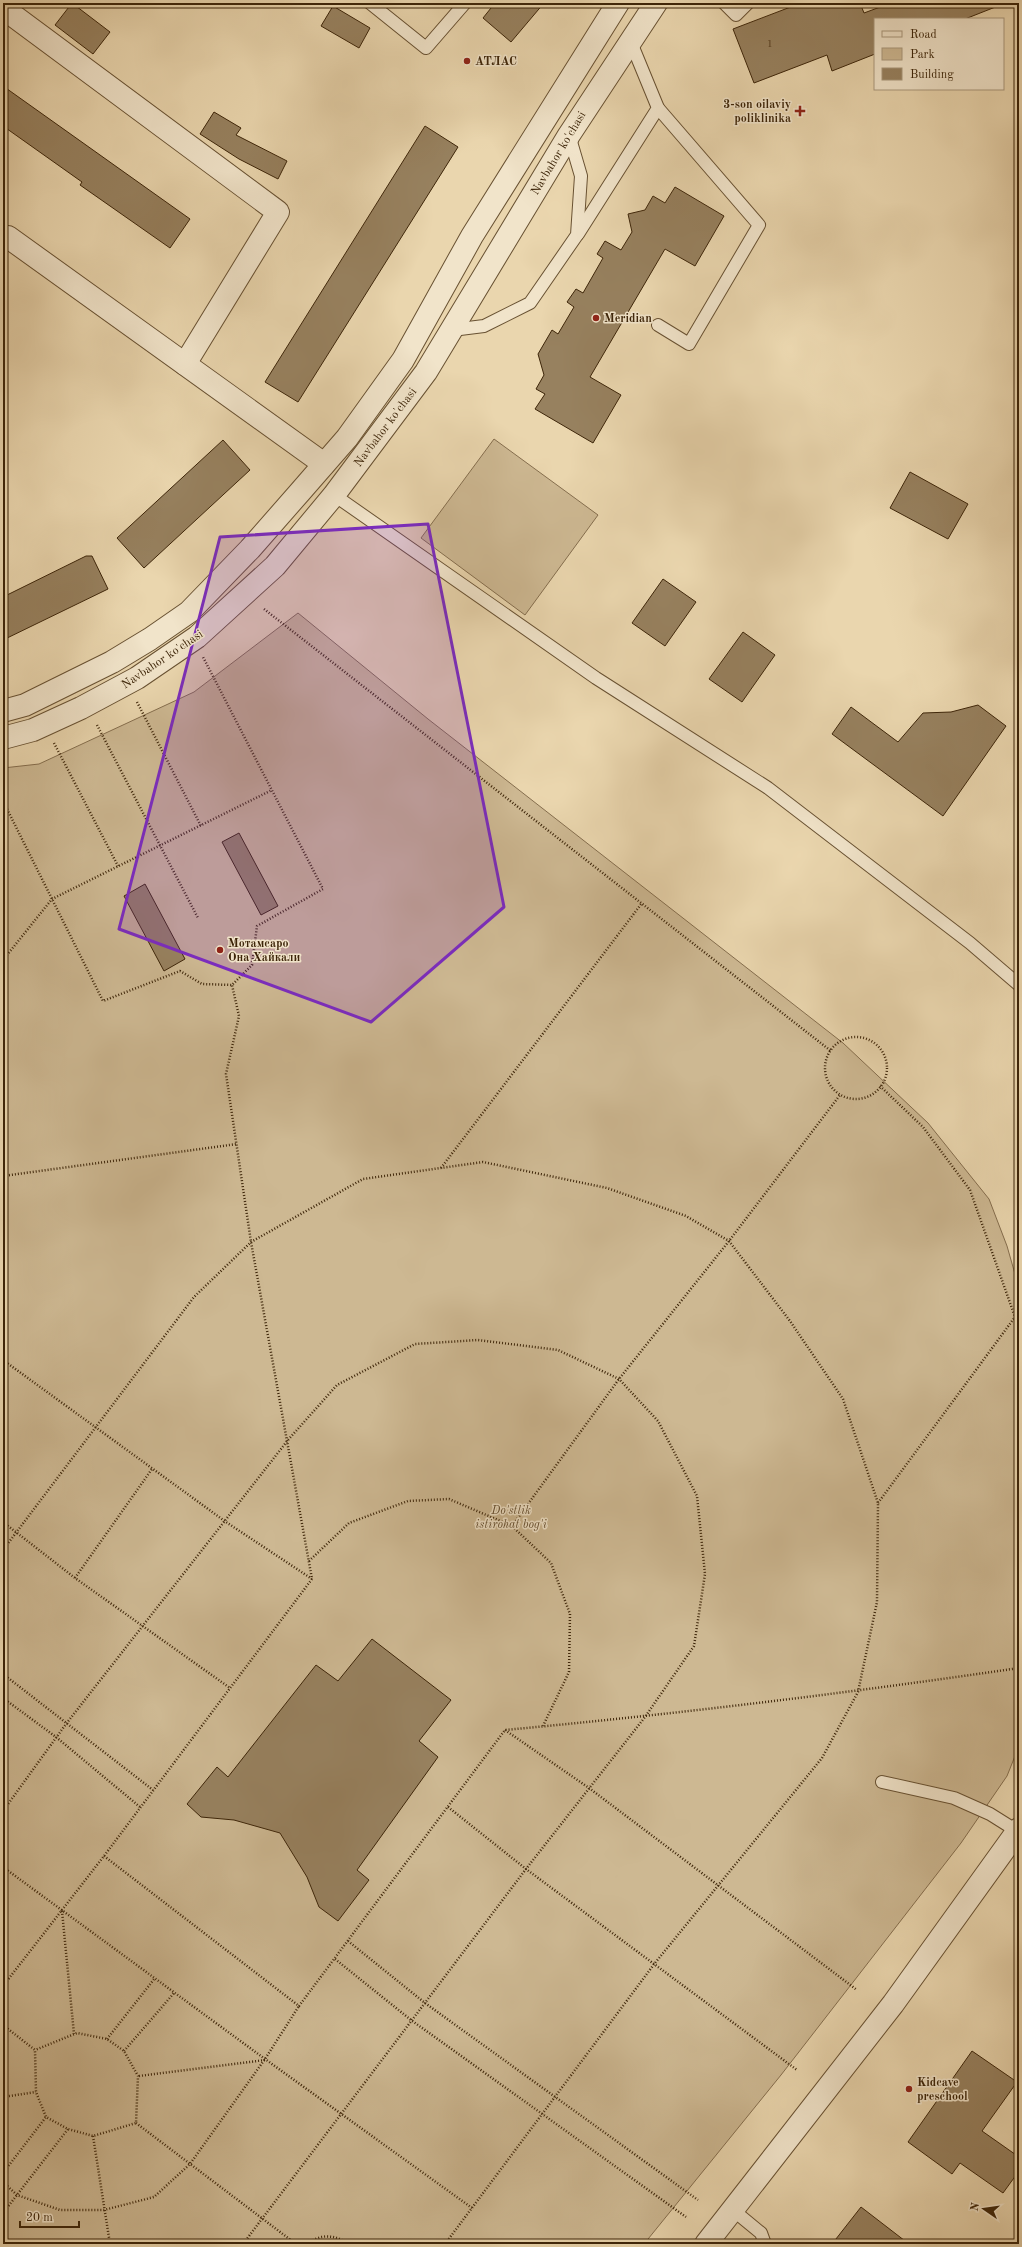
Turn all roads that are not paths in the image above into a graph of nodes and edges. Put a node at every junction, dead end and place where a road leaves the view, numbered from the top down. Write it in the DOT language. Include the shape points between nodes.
graph roads {
  1 [pos="370,3"];
  2 [pos="465,3"];
  3 [pos="618,3"];
  4 [pos="656,3"];
  5 [pos="724,3"];
  6 [pos="748,3"];
  7 [pos="3,8"];
  8 [pos="630,40"];
  9 [pos="658,108"];
  10 [pos="569,135"];
  11 [pos="577,235"];
  12 [pos="3,239"];
  13 [pos="658,325"];
  14 [pos="452,330"];
  15 [pos="185,364"];
  16 [pos="347,438"];
  17 [pos="366,452"];
  18 [pos="324,464"];
  19 [pos="334,495"];
  20 [pos="3,711"];
  21 [pos="3,738"];
  22 [pos="1019,985"];
  23 [pos="882,1782"];
  24 [pos="1018,1831"];
  25 [pos="733,2210"];
  26 [pos="706,2244"];
  27 [pos="765,2244"];
  1 -- 2 [label="lane" via="426,48"];
  3 -- 16 [label="street, Navbahor ko'chasi" via="472,236 403,360"];
  4 -- 8 [label="street, Navbahor ko'chasi"];
  5 -- 6 [label="lane" via="736,15"];
  7 -- 15 [label="street" via="278,212"];
  8 -- 9 [label="lane"];
  8 -- 10 [label="street, Navbahor ko'chasi"];
  9 -- 11 [label="lane"];
  9 -- 13 [label="lane" via="759,224 689,344"];
  10 -- 11 [label="lane" via="581,176"];
  10 -- 14 [label="street, Navbahor ko'chasi"];
  11 -- 14 [label="lane" via="530,303 484,326"];
  12 -- 15 [label="street" via="8,237"];
  14 -- 17 [label="street, Navbahor ko'chasi" via="426,372"];
  15 -- 18 [label="street"];
  16 -- 17 [label="street"];
  16 -- 18 [label="street, Navbahor ko'chasi"];
  17 -- 19 [label="street, Navbahor ko'chasi"];
  18 -- 20 [label="street, Navbahor ko'chasi" via="250,549 189,612 112,662 25,705"];
  19 -- 21 [label="street, Navbahor ko'chasi" via="275,566 197,637 137,678 81,708 33,730"];
  19 -- 22 [label="lane" via="596,678 768,788 970,943"];
  23 -- 24 [label="lane" via="954,1798 990,1814"];
  24 -- 25 [label="street" via="893,2004"];
  25 -- 26 [label="street"];
  25 -- 27 [label="lane" via="761,2233"];
}
